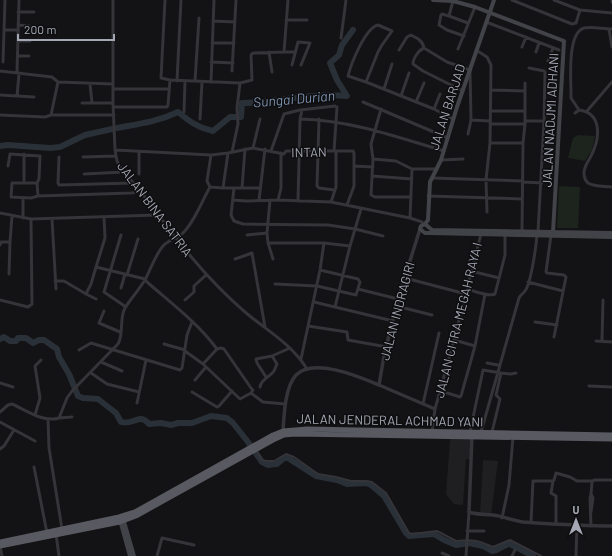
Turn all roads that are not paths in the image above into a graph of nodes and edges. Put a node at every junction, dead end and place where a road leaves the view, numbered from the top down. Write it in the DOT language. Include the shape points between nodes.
graph roads {
  1 [pos="5,0"];
  2 [pos="19,0"];
  3 [pos="113,0"];
  4 [pos="165,0"];
  5 [pos="181,0"];
  6 [pos="214,0"];
  7 [pos="236,0"];
  8 [pos="288,0"];
  9 [pos="346,0"];
  10 [pos="433,0"];
  11 [pos="494,0"];
  12 [pos="512,0"];
  13 [pos="554,0"];
  14 [pos="453,1"];
  15 [pos="475,7"];
  16 [pos="580,10"];
  17 [pos="18,12"];
  18 [pos="34,12"];
  19 [pos="490,12"];
  20 [pos="612,13"];
  21 [pos="449,16"];
  22 [pos="199,18"];
  23 [pos="286,20"];
  24 [pos="307,20"];
  25 [pos="213,21"];
  26 [pos="235,22"];
  27 [pos="486,22"];
  28 [pos="468,23"];
  29 [pos="18,25"];
  30 [pos="29,26"];
  31 [pos="611,29"];
  32 [pos="4,30"];
  33 [pos="18,30"];
  34 [pos="464,36"];
  35 [pos="341,38"];
  36 [pos="526,38"];
  37 [pos="18,41"];
  38 [pos="30,41"];
  39 [pos="212,42"];
  40 [pos="234,43"];
  41 [pos="539,43"];
  42 [pos="522,47"];
  43 [pos="612,47"];
  44 [pos="424,48"];
  45 [pos="553,48"];
  46 [pos="458,49"];
  47 [pos="399,50"];
  48 [pos="476,50"];
  49 [pos="559,50"];
  50 [pos="269,52"];
  51 [pos="284,52"];
  52 [pos="295,52"];
  53 [pos="536,52"];
  54 [pos="18,56"];
  55 [pos="29,56"];
  56 [pos="548,61"];
  57 [pos="3,62"];
  58 [pos="211,62"];
  59 [pos="233,63"];
  60 [pos="392,64"];
  61 [pos="292,65"];
  62 [pos="300,65"];
  63 [pos="528,68"];
  64 [pos="470,70"];
  65 [pos="0,71"];
  66 [pos="232,71"];
  67 [pos="272,72"];
  68 [pos="18,73"];
  69 [pos="409,73"];
  70 [pos="170,80"];
  71 [pos="177,80"];
  72 [pos="185,81"];
  73 [pos="195,81"];
  74 [pos="58,82"];
  75 [pos="202,82"];
  76 [pos="211,82"];
  77 [pos="366,82"];
  78 [pos="612,82"];
  79 [pos="240,83"];
  80 [pos="424,83"];
  81 [pos="525,83"];
  82 [pos="90,84"];
  83 [pos="113,84"];
  84 [pos="113,89"];
  85 [pos="169,89"];
  86 [pos="384,89"];
  87 [pos="491,90"];
  88 [pos="463,91"];
  89 [pos="525,91"];
  90 [pos="440,94"];
  91 [pos="0,95"];
  92 [pos="17,96"];
  93 [pos="401,96"];
  94 [pos="34,97"];
  95 [pos="363,102"];
  96 [pos="416,102"];
  97 [pos="82,103"];
  98 [pos="92,103"];
  99 [pos="113,105"];
  100 [pos="381,109"];
  101 [pos="434,109"];
  102 [pos="302,110"];
  103 [pos="579,110"];
  104 [pos="491,111"];
  105 [pos="525,111"];
  106 [pos="587,111"];
  107 [pos="184,112"];
  108 [pos="575,113"];
  109 [pos="0,115"];
  110 [pos="51,115"];
  111 [pos="114,116"];
  112 [pos="200,119"];
  113 [pos="260,119"];
  114 [pos="300,119"];
  115 [pos="319,119"];
  116 [pos="453,119"];
  117 [pos="471,120"];
  118 [pos="544,121"];
  119 [pos="337,122"];
  120 [pos="490,122"];
  121 [pos="525,122"];
  122 [pos="374,130"];
  123 [pos="468,134"];
  124 [pos="448,138"];
  125 [pos="490,143"];
  126 [pos="523,143"];
  127 [pos="253,148"];
  128 [pos="245,149"];
  129 [pos="265,149"];
  130 [pos="115,150"];
  131 [pos="271,150"];
  132 [pos="299,150"];
  133 [pos="318,151"];
  134 [pos="335,151"];
  135 [pos="444,151"];
  136 [pos="139,152"];
  137 [pos="232,152"];
  138 [pos="228,153"];
  139 [pos="281,153"];
  140 [pos="24,154"];
  141 [pos="211,155"];
  142 [pos="116,156"];
  143 [pos="59,157"];
  144 [pos="83,157"];
  145 [pos="373,159"];
  146 [pos="463,159"];
  147 [pos="441,160"];
  148 [pos="8,166"];
  149 [pos="354,166"];
  150 [pos="373,167"];
  151 [pos="412,168"];
  152 [pos="436,169"];
  153 [pos="124,172"];
  154 [pos="84,174"];
  155 [pos="139,174"];
  156 [pos="372,176"];
  157 [pos="432,178"];
  158 [pos="412,179"];
  159 [pos="486,180"];
  160 [pos="523,182"];
  161 [pos="542,182"];
  162 [pos="24,183"];
  163 [pos="37,183"];
  164 [pos="133,183"];
  165 [pos="66,185"];
  166 [pos="210,187"];
  167 [pos="612,187"];
  168 [pos="223,188"];
  169 [pos="234,188"];
  170 [pos="242,188"];
  171 [pos="260,188"];
  172 [pos="140,190"];
  173 [pos="334,190"];
  174 [pos="67,195"];
  175 [pos="38,196"];
  176 [pos="428,196"];
  177 [pos="410,197"];
  178 [pos="486,197"];
  179 [pos="23,198"];
  180 [pos="522,199"];
  181 [pos="233,200"];
  182 [pos="259,200"];
  183 [pos="270,200"];
  184 [pos="278,200"];
  185 [pos="298,201"];
  186 [pos="331,202"];
  187 [pos="347,205"];
  188 [pos="361,209"];
  189 [pos="487,212"];
  190 [pos="0,213"];
  191 [pos="158,215"];
  192 [pos="12,216"];
  193 [pos="104,217"];
  194 [pos="23,218"];
  195 [pos="410,218"];
  196 [pos="31,219"];
  197 [pos="52,219"];
  198 [pos="268,224"];
  199 [pos="422,226"];
  200 [pos="355,229"];
  201 [pos="522,232"];
  202 [pos="267,233"];
  203 [pos="425,233"];
  204 [pos="481,234"];
  205 [pos="505,234"];
  206 [pos="538,234"];
  207 [pos="552,234"];
  208 [pos="612,234"];
  209 [pos="121,235"];
  210 [pos="247,235"];
  211 [pos="605,235"];
  212 [pos="383,236"];
  213 [pos="612,237"];
  214 [pos="175,238"];
  215 [pos="418,238"];
  216 [pos="138,240"];
  217 [pos="10,242"];
  218 [pos="268,243"];
  219 [pos="324,244"];
  220 [pos="0,245"];
  221 [pos="350,246"];
  222 [pos="235,259"];
  223 [pos="273,260"];
  224 [pos="96,267"];
  225 [pos="110,270"];
  226 [pos="320,270"];
  227 [pos="471,270"];
  228 [pos="9,274"];
  229 [pos="126,274"];
  230 [pos="206,275"];
  231 [pos="343,275"];
  232 [pos="405,278"];
  233 [pos="499,278"];
  234 [pos="145,280"];
  235 [pos="55,281"];
  236 [pos="528,282"];
  237 [pos="275,284"];
  238 [pos="317,286"];
  239 [pos="121,288"];
  240 [pos="56,289"];
  241 [pos="358,289"];
  242 [pos="467,289"];
  243 [pos="563,291"];
  244 [pos="338,292"];
  245 [pos="86,294"];
  246 [pos="466,294"];
  247 [pos="485,294"];
  248 [pos="96,299"];
  249 [pos="398,299"];
  250 [pos="0,300"];
  251 [pos="185,300"];
  252 [pos="603,300"];
  253 [pos="314,302"];
  254 [pos="396,306"];
  255 [pos="126,307"];
  256 [pos="335,307"];
  257 [pos="104,311"];
  258 [pos="432,316"];
  259 [pos="393,321"];
  260 [pos="192,322"];
  261 [pos="536,322"];
  262 [pos="557,325"];
  263 [pos="308,326"];
  264 [pos="265,327"];
  265 [pos="120,332"];
  266 [pos="439,332"];
  267 [pos="554,337"];
  268 [pos="454,340"];
  269 [pos="596,341"];
  270 [pos="602,342"];
  271 [pos="612,342"];
  272 [pos="164,344"];
  273 [pos="475,346"];
  274 [pos="386,347"];
  275 [pos="290,348"];
  276 [pos="217,349"];
  277 [pos="79,350"];
  278 [pos="114,350"];
  279 [pos="185,350"];
  280 [pos="272,356"];
  281 [pos="301,359"];
  282 [pos="41,360"];
  283 [pos="146,360"];
  284 [pos="101,362"];
  285 [pos="487,363"];
  286 [pos="202,364"];
  287 [pos="498,365"];
  288 [pos="206,367"];
  289 [pos="307,368"];
  290 [pos="122,371"];
  291 [pos="496,372"];
  292 [pos="91,373"];
  293 [pos="501,373"];
  294 [pos="516,373"];
  295 [pos="266,377"];
  296 [pos="195,380"];
  297 [pos="0,383"];
  298 [pos="379,384"];
  299 [pos="589,386"];
  300 [pos="13,387"];
  301 [pos="260,387"];
  302 [pos="612,387"];
  303 [pos="232,391"];
  304 [pos="441,391"];
  305 [pos="139,392"];
  306 [pos="192,392"];
  307 [pos="251,393"];
  308 [pos="137,403"];
  309 [pos="285,404"];
  310 [pos="423,404"];
  311 [pos="1,410"];
  312 [pos="435,410"];
  313 [pos="35,415"];
  314 [pos="72,417"];
  315 [pos="58,418"];
  316 [pos="48,419"];
  317 [pos="0,422"];
  318 [pos="14,430"];
  319 [pos="283,431"];
  320 [pos="432,431"];
  321 [pos="353,432"];
  322 [pos="386,432"];
  323 [pos="480,432"];
  324 [pos="492,432"];
  325 [pos="471,434"];
  326 [pos="612,434"];
  327 [pos="555,436"];
  328 [pos="588,436"];
  329 [pos="512,437"];
  330 [pos="612,439"];
  331 [pos="35,441"];
  332 [pos="258,448"];
  333 [pos="0,449"];
  334 [pos="34,467"];
  335 [pos="612,480"];
  336 [pos="553,481"];
  337 [pos="592,481"];
  338 [pos="469,512"];
  339 [pos="502,518"];
  340 [pos="121,519"];
  341 [pos="530,522"];
  342 [pos="556,524"];
  343 [pos="577,525"];
  344 [pos="591,526"];
  345 [pos="612,526"];
  346 [pos="62,529"];
  347 [pos="467,531"];
  348 [pos="47,532"];
  349 [pos="484,532"];
  350 [pos="56,534"];
  351 [pos="467,540"];
  352 [pos="17,541"];
  353 [pos="0,542"];
  354 [pos="194,545"];
  355 [pos="0,546"];
  356 [pos="130,550"];
  357 [pos="516,550"];
  358 [pos="442,553"];
  359 [pos="157,555"];
  360 [pos="2,556"];
  361 [pos="59,556"];
  362 [pos="130,556"];
  363 [pos="134,556"];
  364 [pos="163,556"];
  365 [pos="449,556"];
  366 [pos="466,556"];
  367 [pos="512,556"];
  368 [pos="541,556"];
  369 [pos="576,556"];
  1 -- 32 [label="street"];
  2 -- 17 [label="street"];
  3 -- 83 [label="street, JALAN BINA SATRIA"];
  4 -- 70 [label="street" via="160,77"];
  5 -- 71 [label="street"];
  6 -- 25 [label="street"];
  7 -- 26 [label="street"];
  8 -- 23 [label="street"];
  9 -- 35 [label="street"];
  10 -- 14 [label="main road"];
  11 -- 19 [label="main road, JALAN BARJAD"];
  12 -- 16 [label="street" via="572,24 576,23"];
  13 -- 16 [label="street"];
  14 -- 15 [label="main road"];
  14 -- 21 [label="street"];
  15 -- 19 [label="main road"];
  15 -- 28 [label="street"];
  16 -- 20 [label="street"];
  17 -- 18 [label="street"];
  17 -- 29 [label="street"];
  19 -- 27 [label="main road, JALAN BARJAD"];
  19 -- 207 [label="main road, JALAN NADJMI ADHANI" via="562,39 564,43"];
  21 -- 28 [label="street"];
  21 -- 34 [label="street" via="442,14 439,25"];
  22 -- 73 [label="street"];
  23 -- 24 [label="street"];
  23 -- 51 [label="street"];
  25 -- 26 [label="street"];
  25 -- 39 [label="street"];
  26 -- 40 [label="street"];
  27 -- 36 [label="street"];
  27 -- 48 [label="main road, JALAN BARJAD"];
  28 -- 34 [label="street"];
  29 -- 30 [label="street"];
  29 -- 33 [label="street"];
  31 -- 43 [label="street"];
  31 -- 103 [label="street" via="584,28 576,34 571,58 571,98"];
  32 -- 33 [label="street"];
  32 -- 57 [label="street"];
  33 -- 37 [label="street"];
  34 -- 46 [label="street"];
  36 -- 41 [label="street"];
  36 -- 42 [label="street"];
  37 -- 38 [label="street"];
  37 -- 54 [label="street"];
  39 -- 40 [label="street"];
  39 -- 58 [label="street"];
  40 -- 59 [label="street"];
  41 -- 45 [label="street"];
  41 -- 53 [label="street"];
  44 -- 47 [label="street" via="424,44 411,35"];
  44 -- 64 [label="street" via="448,62"];
  44 -- 88 [label="street" via="412,64"];
  45 -- 49 [label="street"];
  45 -- 56 [label="street"];
  48 -- 64 [label="main road, JALAN BARJAD"];
  48 -- 87 [label="street" via="487,57 491,65"];
  50 -- 51 [label="street"];
  50 -- 67 [label="street"];
  50 -- 79 [label="street" via="252,53 252,80"];
  51 -- 52 [label="street"];
  52 -- 61 [label="street"];
  52 -- 62 [label="street" via="298,42 310,43"];
  54 -- 55 [label="street"];
  54 -- 68 [label="street"];
  58 -- 59 [label="street"];
  58 -- 76 [label="street"];
  59 -- 66 [label="street"];
  60 -- 86 [label="street"];
  63 -- 118 [label="street" via="545,72"];
  64 -- 88 [label="main road, JALAN BARJAD"];
  64 -- 117 [label="street"];
  65 -- 68 [label="street"];
  68 -- 74 [label="street" via="52,77"];
  68 -- 92 [label="street"];
  69 -- 93 [label="street"];
  70 -- 71 [label="street"];
  70 -- 85 [label="street"];
  71 -- 72 [label="street"];
  72 -- 73 [label="street"];
  72 -- 107 [label="street"];
  73 -- 75 [label="street"];
  74 -- 82 [label="street"];
  74 -- 110 [label="street"];
  75 -- 76 [label="street"];
  75 -- 112 [label="street"];
  76 -- 79 [label="street"];
  77 -- 77 [label="street" via="380,48 392,32 378,25 371,29 363,40 348,75"];
  77 -- 86 [label="street"];
  78 -- 106 [label="street"];
  79 -- 137 [label="street" via="238,121"];
  80 -- 96 [label="street"];
  81 -- 89 [label="street"];
  82 -- 83 [label="street"];
  82 -- 98 [label="street"];
  83 -- 84 [label="street, JALAN BINA SATRIA"];
  84 -- 85 [label="street"];
  84 -- 99 [label="street, JALAN BINA SATRIA"];
  85 -- 99 [label="street" via="167,107"];
  86 -- 93 [label="street"];
  87 -- 89 [label="street"];
  87 -- 104 [label="street"];
  88 -- 116 [label="main road, JALAN BARJAD"];
  89 -- 105 [label="street"];
  90 -- 101 [label="street"];
  91 -- 92 [label="street"];
  92 -- 94 [label="street"];
  93 -- 96 [label="street"];
  95 -- 100 [label="street"];
  96 -- 101 [label="street"];
  97 -- 98 [label="street"];
  98 -- 99 [label="street"];
  99 -- 111 [label="street, JALAN BINA SATRIA"];
  100 -- 122 [label="street"];
  100 -- 124 [label="street"];
  101 -- 116 [label="street"];
  102 -- 114 [label="street"];
  102 -- 119 [label="street" via="337,106"];
  102 -- 131 [label="street" via="284,114"];
  103 -- 106 [label="street"];
  103 -- 108 [label="street"];
  104 -- 105 [label="street"];
  104 -- 120 [label="street"];
  105 -- 121 [label="street"];
  106 -- 167 [label="street" via="598,126 593,152 584,168 585,177 588,183"];
  109 -- 110 [label="street"];
  110 -- 111 [label="street"];
  111 -- 130 [label="street, JALAN BINA SATRIA"];
  113 -- 127 [label="street"];
  114 -- 115 [label="street"];
  114 -- 132 [label="street"];
  115 -- 119 [label="street"];
  115 -- 133 [label="street"];
  116 -- 124 [label="main road, JALAN BARJAD"];
  117 -- 120 [label="street"];
  117 -- 123 [label="street"];
  118 -- 121 [label="street"];
  118 -- 161 [label="street"];
  119 -- 122 [label="street"];
  119 -- 134 [label="street"];
  120 -- 121 [label="street"];
  120 -- 125 [label="street"];
  121 -- 126 [label="street"];
  122 -- 135 [label="street"];
  122 -- 145 [label="street" via="371,144"];
  124 -- 135 [label="main road, JALAN BARJAD"];
  125 -- 126 [label="street"];
  125 -- 159 [label="street"];
  126 -- 160 [label="street"];
  127 -- 128 [label="street, INTAN"];
  127 -- 129 [label="street, INTAN"];
  128 -- 137 [label="street, INTAN"];
  128 -- 170 [label="street"];
  129 -- 131 [label="street, INTAN"];
  129 -- 171 [label="street"];
  130 -- 136 [label="street, INTAN"];
  130 -- 142 [label="street, JALAN BINA SATRIA"];
  131 -- 139 [label="street, INTAN"];
  132 -- 133 [label="street, INTAN"];
  132 -- 139 [label="street, INTAN"];
  132 -- 185 [label="street"];
  133 -- 134 [label="street, INTAN"];
  133 -- 173 [label="street" via="317,186"];
  134 -- 149 [label="street, INTAN" via="354,152"];
  134 -- 173 [label="street"];
  135 -- 147 [label="main road, JALAN BARJAD"];
  136 -- 141 [label="street, INTAN"];
  136 -- 155 [label="street"];
  137 -- 138 [label="street, INTAN"];
  138 -- 141 [label="street, INTAN"];
  138 -- 168 [label="street"];
  139 -- 184 [label="street" via="281,188"];
  140 -- 148 [label="street" via="9,155"];
  140 -- 162 [label="street"];
  140 -- 163 [label="street" via="40,156 40,179"];
  141 -- 166 [label="street" via="207,181"];
  142 -- 144 [label="street"];
  142 -- 153 [label="street, JALAN BINA SATRIA"];
  143 -- 165 [label="street" via="58,183"];
  145 -- 150 [label="street"];
  145 -- 151 [label="street" via="392,160"];
  146 -- 147 [label="street"];
  147 -- 152 [label="main road, JALAN BARJAD"];
  149 -- 150 [label="street"];
  149 -- 187 [label="street, INTAN" via="354,186"];
  150 -- 156 [label="street"];
  151 -- 152 [label="street"];
  151 -- 158 [label="street"];
  152 -- 157 [label="main road, JALAN BARJAD"];
  153 -- 154 [label="street"];
  153 -- 164 [label="street, JALAN BINA SATRIA"];
  156 -- 158 [label="street"];
  156 -- 177 [label="street" via="372,196"];
  157 -- 159 [label="street"];
  157 -- 176 [label="main road, JALAN BARJAD"];
  158 -- 177 [label="street"];
  159 -- 160 [label="street"];
  159 -- 178 [label="street"];
  160 -- 161 [label="street"];
  160 -- 180 [label="street"];
  161 -- 206 [label="street"];
  162 -- 163 [label="street"];
  162 -- 179 [label="street" via="11,184 11,197"];
  163 -- 175 [label="street"];
  164 -- 165 [label="street"];
  164 -- 172 [label="street, JALAN BINA SATRIA"];
  165 -- 174 [label="street"];
  166 -- 168 [label="street"];
  166 -- 214 [label="street" via="196,214 181,235"];
  168 -- 169 [label="street"];
  169 -- 170 [label="street"];
  169 -- 181 [label="street"];
  170 -- 171 [label="street"];
  171 -- 182 [label="street"];
  172 -- 174 [label="street" via="131,193"];
  172 -- 191 [label="street, JALAN BINA SATRIA"];
  173 -- 186 [label="street"];
  174 -- 175 [label="street"];
  175 -- 179 [label="street"];
  176 -- 178 [label="street"];
  176 -- 199 [label="main road, JALAN BARJAD" via="428,220"];
  177 -- 195 [label="street"];
  178 -- 180 [label="street"];
  178 -- 189 [label="street"];
  179 -- 194 [label="street"];
  180 -- 201 [label="street"];
  181 -- 182 [label="street"];
  181 -- 198 [label="street" via="231,215 234,220 243,224"];
  182 -- 183 [label="street"];
  183 -- 184 [label="street"];
  183 -- 198 [label="street"];
  184 -- 185 [label="street"];
  185 -- 186 [label="street"];
  186 -- 187 [label="street"];
  187 -- 188 [label="street"];
  188 -- 195 [label="street"];
  188 -- 200 [label="street"];
  190 -- 192 [label="street"];
  191 -- 193 [label="street"];
  191 -- 214 [label="street, JALAN BINA SATRIA"];
  192 -- 194 [label="street"];
  192 -- 217 [label="street"];
  193 -- 197 [label="street"];
  193 -- 224 [label="street" via="105,238"];
  194 -- 196 [label="street"];
  195 -- 199 [label="street" via="422,222"];
  196 -- 197 [label="street"];
  196 -- 250 [label="street" via="32,304 28,307"];
  197 -- 235 [label="street"];
  198 -- 200 [label="street"];
  198 -- 202 [label="street"];
  199 -- 201 [label="main road" via="432,230"];
  199 -- 203 [label="main road"];
  199 -- 215 [label="street, JALAN INDRAGIRI"];
  200 -- 212 [label="street"];
  200 -- 221 [label="street"];
  201 -- 206 [label="main road"];
  202 -- 210 [label="street"];
  202 -- 218 [label="street"];
  203 -- 204 [label="main road"];
  203 -- 215 [label="street"];
  204 -- 205 [label="main road"];
  204 -- 227 [label="street, JALAN CITRA MEGAH RAYA I"];
  205 -- 206 [label="main road"];
  205 -- 233 [label="street" via="505,255"];
  206 -- 207 [label="main road"];
  206 -- 236 [label="street"];
  207 -- 211 [label="main road"];
  207 -- 243 [label="street" via="546,272 566,276"];
  208 -- 211 [label="main road"];
  209 -- 225 [label="street"];
  211 -- 213 [label="main road"];
  214 -- 230 [label="street, JALAN BINA SATRIA"];
  214 -- 234 [label="street" via="163,246"];
  215 -- 232 [label="street, JALAN INDRAGIRI"];
  216 -- 229 [label="street"];
  217 -- 220 [label="street" via="1,242"];
  217 -- 228 [label="street"];
  218 -- 219 [label="street"];
  218 -- 223 [label="street"];
  219 -- 221 [label="street"];
  219 -- 226 [label="street"];
  221 -- 231 [label="street"];
  222 -- 264 [label="street" via="252,253"];
  224 -- 225 [label="street"];
  224 -- 245 [label="street"];
  225 -- 229 [label="street"];
  225 -- 255 [label="street" via="104,293"];
  226 -- 231 [label="street"];
  226 -- 238 [label="street"];
  227 -- 233 [label="street"];
  227 -- 242 [label="street, JALAN CITRA MEGAH RAYA I"];
  229 -- 234 [label="street"];
  229 -- 239 [label="street"];
  230 -- 251 [label="street" via="194,286 194,292"];
  230 -- 264 [label="street, JALAN BINA SATRIA"];
  231 -- 241 [label="street" via="358,279"];
  231 -- 244 [label="street"];
  232 -- 246 [label="street"];
  232 -- 249 [label="street, JALAN INDRAGIRI"];
  233 -- 247 [label="street" via="494,295"];
  234 -- 255 [label="street"];
  234 -- 260 [label="street"];
  235 -- 240 [label="street"];
  235 -- 245 [label="street" via="66,281"];
  236 -- 243 [label="street"];
  236 -- 287 [label="street" via="526,290 519,296"];
  237 -- 238 [label="street"];
  238 -- 244 [label="street"];
  238 -- 253 [label="street"];
  241 -- 244 [label="street" via="356,295"];
  241 -- 249 [label="street"];
  242 -- 246 [label="street, JALAN CITRA MEGAH RAYA I"];
  242 -- 247 [label="street"];
  243 -- 262 [label="street"];
  244 -- 256 [label="street"];
  245 -- 248 [label="street"];
  246 -- 268 [label="street, JALAN CITRA MEGAH RAYA I"];
  247 -- 273 [label="street"];
  249 -- 254 [label="street, JALAN INDRAGIRI"];
  252 -- 270 [label="street"];
  253 -- 256 [label="street"];
  253 -- 263 [label="street"];
  254 -- 258 [label="street"];
  254 -- 259 [label="street, JALAN INDRAGIRI"];
  255 -- 265 [label="street"];
  256 -- 259 [label="street"];
  257 -- 265 [label="street" via="99,323"];
  259 -- 274 [label="street, JALAN INDRAGIRI"];
  260 -- 276 [label="street" via="208,336"];
  260 -- 279 [label="street"];
  261 -- 262 [label="street"];
  262 -- 267 [label="street"];
  263 -- 274 [label="street" via="347,332 348,340"];
  263 -- 281 [label="street"];
  264 -- 275 [label="street, JALAN BINA SATRIA"];
  265 -- 278 [label="street" via="119,342"];
  266 -- 310 [label="street"];
  268 -- 273 [label="street"];
  268 -- 304 [label="street, JALAN CITRA MEGAH RAYA I"];
  269 -- 270 [label="street"];
  270 -- 271 [label="street"];
  272 -- 279 [label="street"];
  273 -- 304 [label="street" via="461,397"];
  274 -- 298 [label="street, JALAN INDRAGIRI"];
  275 -- 280 [label="street"];
  275 -- 281 [label="street, JALAN BINA SATRIA"];
  276 -- 286 [label="street"];
  276 -- 307 [label="street" via="224,349 253,390"];
  277 -- 278 [label="street" via="90,343"];
  278 -- 283 [label="street"];
  278 -- 284 [label="street"];
  279 -- 283 [label="street" via="180,370"];
  279 -- 286 [label="street"];
  280 -- 295 [label="street" via="277,364 274,371"];
  280 -- 295 [label="street" via="256,359"];
  281 -- 289 [label="street, JALAN BINA SATRIA"];
  282 -- 313 [label="street" via="35,366 40,398"];
  283 -- 305 [label="street"];
  284 -- 290 [label="street"];
  284 -- 292 [label="street"];
  285 -- 287 [label="street"];
  286 -- 288 [label="street"];
  287 -- 291 [label="street"];
  288 -- 296 [label="street"];
  288 -- 303 [label="street"];
  289 -- 298 [label="street" via="331,368"];
  289 -- 309 [label="street" via="295,376"];
  291 -- 293 [label="street"];
  291 -- 323 [label="street"];
  291 -- 325 [label="street" via="483,370"];
  292 -- 305 [label="street" via="107,384"];
  292 -- 315 [label="street" via="67,398"];
  293 -- 294 [label="street"];
  293 -- 324 [label="street" via="496,394 500,399"];
  295 -- 301 [label="street"];
  297 -- 300 [label="street"];
  298 -- 310 [label="street"];
  299 -- 302 [label="street"];
  303 -- 306 [label="street" via="218,407"];
  303 -- 307 [label="street" via="241,399"];
  304 -- 312 [label="street, JALAN CITRA MEGAH RAYA I"];
  305 -- 308 [label="street"];
  307 -- 309 [label="street" via="263,402"];
  309 -- 319 [label="street"];
  310 -- 312 [label="street"];
  311 -- 313 [label="street" via="12,404"];
  312 -- 320 [label="street, JALAN CITRA MEGAH RAYA I"];
  313 -- 316 [label="street"];
  314 -- 315 [label="street"];
  315 -- 316 [label="street"];
  316 -- 346 [label="street" via="49,448"];
  317 -- 318 [label="street"];
  318 -- 331 [label="street"];
  318 -- 333 [label="street"];
  319 -- 321 [label="highway, JALAN JENDERAL ACHMAD YANI" via="307,429"];
  319 -- 332 [label="highway, JALAN JENDERAL ACHMAD YANI" via="272,435"];
  320 -- 322 [label="highway, JALAN JENDERAL ACHMAD YANI"];
  320 -- 325 [label="highway, JALAN JENDERAL ACHMAD YANI"];
  321 -- 322 [label="highway, JALAN JENDERAL ACHMAD YANI"];
  321 -- 332 [label="highway, JALAN JENDERAL ACHMAD YANI" via="295,434 273,440"];
  322 -- 325 [label="highway, JALAN JENDERAL ACHMAD YANI"];
  323 -- 324 [label="highway, JALAN JENDERAL ACHMAD YANI"];
  323 -- 325 [label="highway, JALAN JENDERAL ACHMAD YANI"];
  324 -- 327 [label="highway, JALAN JENDERAL ACHMAD YANI"];
  325 -- 329 [label="highway, JALAN JENDERAL ACHMAD YANI"];
  325 -- 338 [label="street"];
  326 -- 328 [label="highway, JALAN JENDERAL ACHMAD YANI"];
  327 -- 328 [label="highway, JALAN JENDERAL ACHMAD YANI"];
  327 -- 329 [label="highway, JALAN JENDERAL ACHMAD YANI"];
  328 -- 330 [label="highway, JALAN JENDERAL ACHMAD YANI"];
  329 -- 339 [label="street" via="510,485"];
  332 -- 340 [label="highway, JALAN JENDERAL ACHMAD YANI"];
  332 -- 351 [label="street" via="262,460 270,462 286,454 318,474 351,482 372,482 386,493 409,533 437,531 456,541"];
  334 -- 348 [label="street"];
  335 -- 337 [label="street"];
  336 -- 337 [label="street" via="556,474 577,481"];
  336 -- 341 [label="street" via="533,481"];
  336 -- 342 [label="street" via="551,494 556,496"];
  337 -- 344 [label="street"];
  338 -- 339 [label="street"];
  338 -- 347 [label="street"];
  339 -- 341 [label="street"];
  340 -- 346 [label="highway, JALAN JENDERAL ACHMAD YANI"];
  340 -- 350 [label="highway, JALAN JENDERAL ACHMAD YANI"];
  340 -- 356 [label="main road"];
  341 -- 342 [label="street"];
  342 -- 343 [label="street"];
  343 -- 344 [label="street"];
  343 -- 369 [label="street"];
  344 -- 345 [label="street"];
  346 -- 348 [label="highway, JALAN JENDERAL ACHMAD YANI"];
  347 -- 349 [label="street"];
  347 -- 351 [label="street"];
  348 -- 352 [label="highway, JALAN JENDERAL ACHMAD YANI"];
  350 -- 352 [label="highway, JALAN JENDERAL ACHMAD YANI"];
  350 -- 361 [label="street"];
  351 -- 366 [label="street"];
  351 -- 368 [label="street" via="480,541 493,548 510,540"];
  352 -- 353 [label="highway, JALAN JENDERAL ACHMAD YANI"];
  352 -- 355 [label="highway, JALAN JENDERAL ACHMAD YANI"];
  354 -- 359 [label="street" via="162,538"];
  355 -- 360 [label="street"];
  356 -- 362 [label="main road"];
  356 -- 363 [label="main road"];
  357 -- 367 [label="street"];
  358 -- 365 [label="street"];
  359 -- 364 [label="street"];
}
